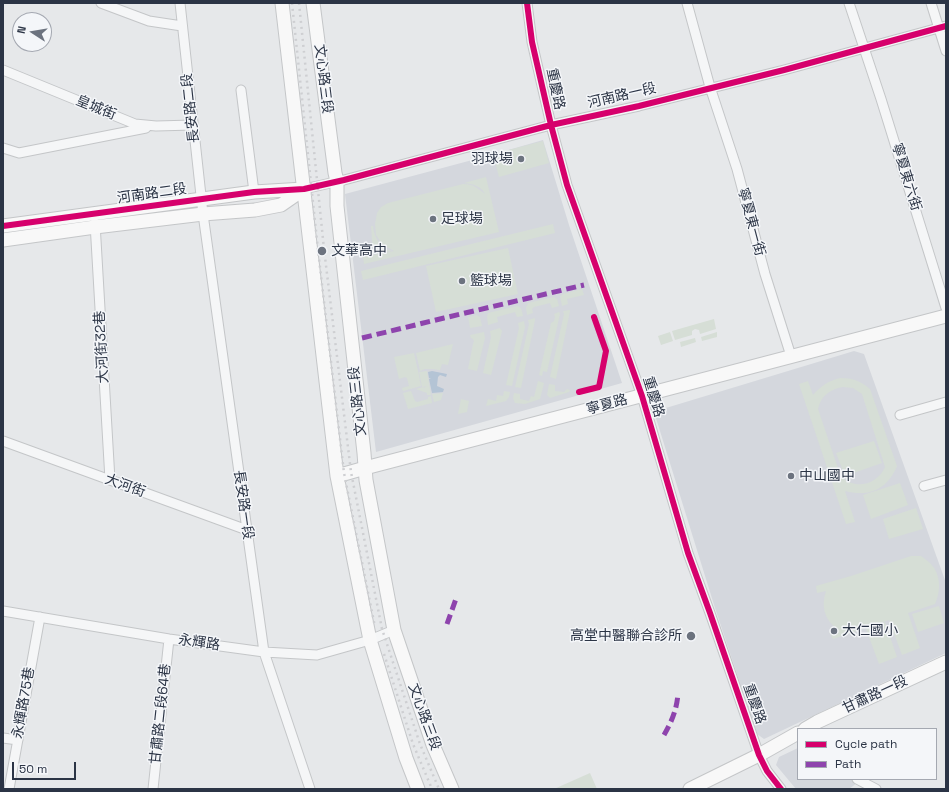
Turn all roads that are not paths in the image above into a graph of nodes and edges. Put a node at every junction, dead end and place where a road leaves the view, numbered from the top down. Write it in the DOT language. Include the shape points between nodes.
graph roads {
  1 [pos="101,3"];
  2 [pos="180,3"];
  3 [pos="282,3"];
  4 [pos="313,3"];
  5 [pos="527,3"];
  6 [pos="687,3"];
  7 [pos="849,3"];
  8 [pos="931,3"];
  9 [pos="182,26"];
  10 [pos="942,27"];
  11 [pos="864,48"];
  12 [pos="946,51"];
  13 [pos="3,70"];
  14 [pos="710,88"];
  15 [pos="241,90"];
  16 [pos="193,125"];
  17 [pos="551,125"];
  18 [pos="156,126"];
  19 [pos="3,148"];
  20 [pos="337,182"];
  21 [pos="304,189"];
  22 [pos="254,192"];
  23 [pos="201,199"];
  24 [pos="94,213"];
  25 [pos="202,214"];
  26 [pos="3,226"];
  27 [pos="95,227"];
  28 [pos="3,240"];
  29 [pos="946,308"];
  30 [pos="946,316"];
  31 [pos="791,356"];
  32 [pos="642,396"];
  33 [pos="946,402"];
  34 [pos="900,415"];
  35 [pos="3,441"];
  36 [pos="365,468"];
  37 [pos="338,476"];
  38 [pos="110,480"];
  39 [pos="946,480"];
  40 [pos="924,486"];
  41 [pos="246,530"];
  42 [pos="3,611"];
  43 [pos="40,617"];
  44 [pos="394,630"];
  45 [pos="169,639"];
  46 [pos="370,640"];
  47 [pos="264,652"];
  48 [pos="946,662"];
  49 [pos="820,725"];
  50 [pos="809,728"];
  51 [pos="797,734"];
  52 [pos="3,738"];
  53 [pos="18,740"];
  54 [pos="760,755"];
  55 [pos="859,780"];
  56 [pos="9,789"];
  57 [pos="153,789"];
  58 [pos="310,789"];
  59 [pos="418,789"];
  60 [pos="452,789"];
  61 [pos="690,789"];
  62 [pos="781,789"];
  63 [pos="876,789"];
  1 -- 9 [label="street" via="148,21"];
  2 -- 9 [label="street, 長安路二段"];
  3 -- 21 [label="main road, 文心路三段"];
  4 -- 20 [label="main road, 文心路三段"];
  5 -- 17 [label="street, 重慶路" via="532,42"];
  6 -- 14 [label="street, 寧夏東一街"];
  7 -- 11 [label="street, 寧夏東六街"];
  8 -- 10 [label="street"];
  9 -- 16 [label="street, 長安路二段"];
  10 -- 11 [label="street, 河南路一段"];
  10 -- 12 [label="street"];
  11 -- 14 [label="street, 河南路一段"];
  11 -- 29 [label="street, 寧夏東六街"];
  13 -- 18 [label="street, 皇城街" via="135,124"];
  14 -- 17 [label="street, 河南路一段"];
  14 -- 31 [label="street, 寧夏東一街" via="737,170 765,274"];
  15 -- 22 [label="street"];
  16 -- 18 [label="street, 皇城街"];
  16 -- 23 [label="street, 長安路二段"];
  17 -- 20 [label="street, 河南路一段"];
  17 -- 32 [label="street, 重慶路" via="567,184"];
  18 -- 19 [label="street" via="19,153"];
  20 -- 21 [label="street, 河南路一段"];
  20 -- 36 [label="main road, 文心路三段" via="337,206"];
  21 -- 22 [label="main road, 河南路二段"];
  21 -- 25 [label="main road, 河南路二段" via="280,205 255,210"];
  21 -- 37 [label="main road, 文心路三段"];
  22 -- 23 [label="main road, 河南路二段"];
  23 -- 24 [label="main road, 河南路二段"];
  23 -- 25 [label="street, 長安路二段"];
  24 -- 26 [label="main road, 河南路二段"];
  24 -- 27 [label="street, 大河街32巷"];
  25 -- 27 [label="main road, 河南路二段"];
  25 -- 41 [label="street, 長安路一段"];
  27 -- 28 [label="main road, 河南路二段"];
  27 -- 38 [label="street, 大河街32巷"];
  30 -- 31 [label="main road, 寧夏路"];
  31 -- 32 [label="main road, 寧夏路"];
  32 -- 36 [label="main road, 寧夏路"];
  32 -- 54 [label="street, 重慶路" via="688,553"];
  33 -- 34 [label="street"];
  35 -- 38 [label="street, 大河街"];
  36 -- 37 [label="main road, 寧夏路"];
  36 -- 44 [label="main road, 文心路三段"];
  37 -- 46 [label="main road, 文心路三段"];
  38 -- 41 [label="street, 大河街"];
  39 -- 40 [label="street"];
  41 -- 47 [label="street, 長安路一段"];
  42 -- 43 [label="street, 永輝路"];
  43 -- 45 [label="street, 永輝路"];
  43 -- 53 [label="street, 永輝路75巷"];
  44 -- 46 [label="street, 永輝路"];
  44 -- 60 [label="main road, 文心路三段" via="433,745"];
  45 -- 47 [label="street, 永輝路"];
  45 -- 57 [label="street, 甘肅路二段64巷"];
  46 -- 47 [label="street, 永輝路" via="317,655"];
  46 -- 59 [label="main road, 文心路三段"];
  47 -- 58 [label="street, 長安路一段"];
  48 -- 49 [label="main road, 甘肅路一段"];
  49 -- 50 [label="main road, 甘肅路一段"];
  51 -- 54 [label="main road"];
  52 -- 53 [label="street"];
  53 -- 56 [label="street, 永輝路75巷"];
  54 -- 61 [label="main road"];
  54 -- 62 [label="street, 重慶路" via="767,771"];
  55 -- 63 [label="street"];
}
